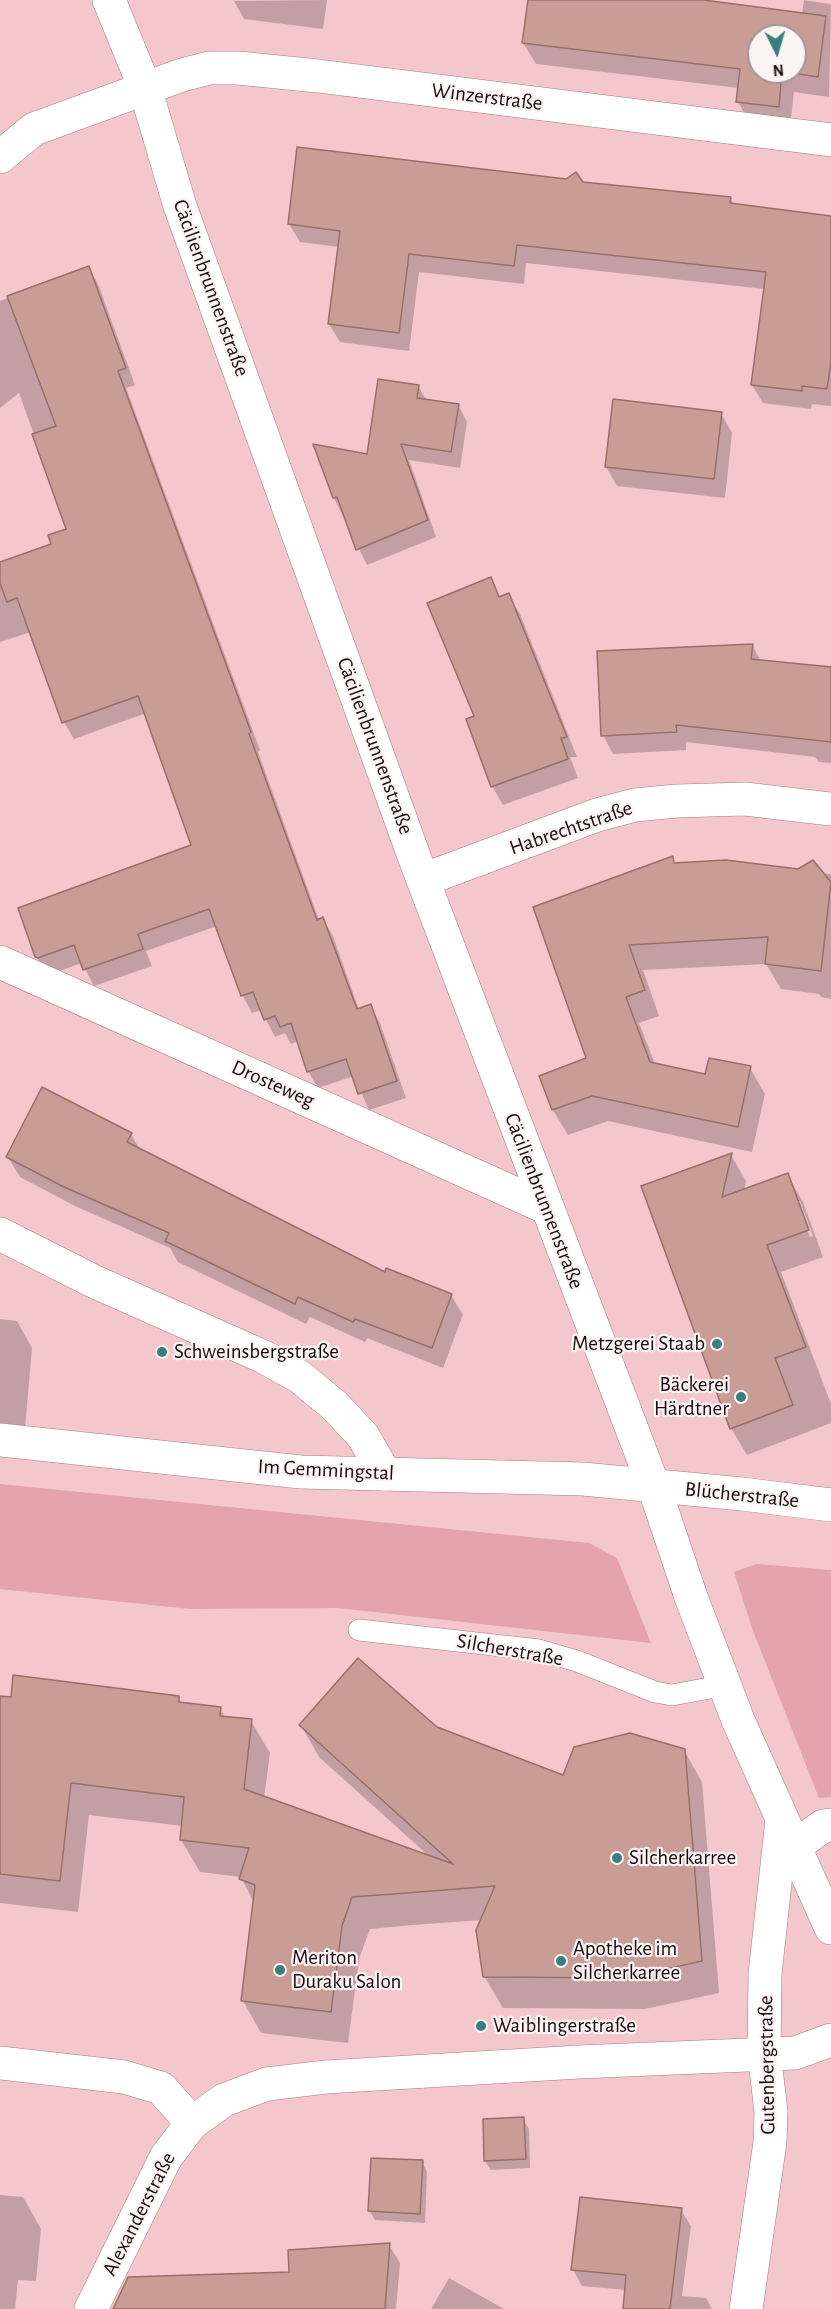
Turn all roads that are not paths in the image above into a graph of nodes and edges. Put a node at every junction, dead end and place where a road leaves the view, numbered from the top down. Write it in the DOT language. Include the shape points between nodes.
graph roads {
  1 [pos="109,0"];
  2 [pos="145,88"];
  3 [pos="831,140"];
  4 [pos="0,157"];
  5 [pos="831,809"];
  6 [pos="423,880"];
  7 [pos="0,962"];
  8 [pos="545,1207"];
  9 [pos="0,1234"];
  10 [pos="0,1440"];
  11 [pos="385,1474"];
  12 [pos="654,1487"];
  13 [pos="831,1505"];
  14 [pos="359,1629"];
  15 [pos="726,1685"];
  16 [pos="831,1825"];
  17 [pos="788,1834"];
  18 [pos="831,1928"];
  19 [pos="831,2040"];
  20 [pos="764,2052"];
  21 [pos="0,2063"];
  22 [pos="192,2123"];
  23 [pos="91,2309"];
  24 [pos="746,2309"];
  1 -- 2 [label="street, Cäcilienbrunnenstraße"];
  2 -- 3 [label="street, Winzerstraße" via="209,68 238,68"];
  2 -- 4 [label="street, Winzerstraße" via="34,129"];
  2 -- 6 [label="street, Cäcilienbrunnenstraße" via="180,206"];
  5 -- 6 [label="street, Habrechtstraße" via="745,799 635,805 597,815"];
  6 -- 8 [label="street, Cäcilienbrunnenstraße"];
  7 -- 8 [label="street, Drosteweg"];
  8 -- 12 [label="street, Cäcilienbrunnenstraße"];
  9 -- 11 [label="street" via="300,1377 363,1436"];
  10 -- 11 [label="street, Im Gemmingstal" via="301,1472"];
  11 -- 12 [label="street, Im Gemmingstal" via="583,1479"];
  12 -- 13 [label="street, Blücherstraße"];
  12 -- 15 [label="street" via="691,1598"];
  14 -- 15 [label="lane, Silcherstraße" via="539,1650 672,1695"];
  15 -- 17 [label="street"];
  16 -- 17 [label="street"];
  17 -- 18 [label="street"];
  17 -- 20 [label="street, Gutenbergstraße" via="765,1974"];
  19 -- 20 [label="street" via="795,2053"];
  20 -- 22 [label="street" via="306,2079 267,2085 234,2096"];
  20 -- 24 [label="street, Gutenbergstraße" via="770,2142"];
  21 -- 22 [label="street" via="124,2077 161,2088"];
  22 -- 23 [label="street, Alexanderstraße" via="166,2157"];
}
